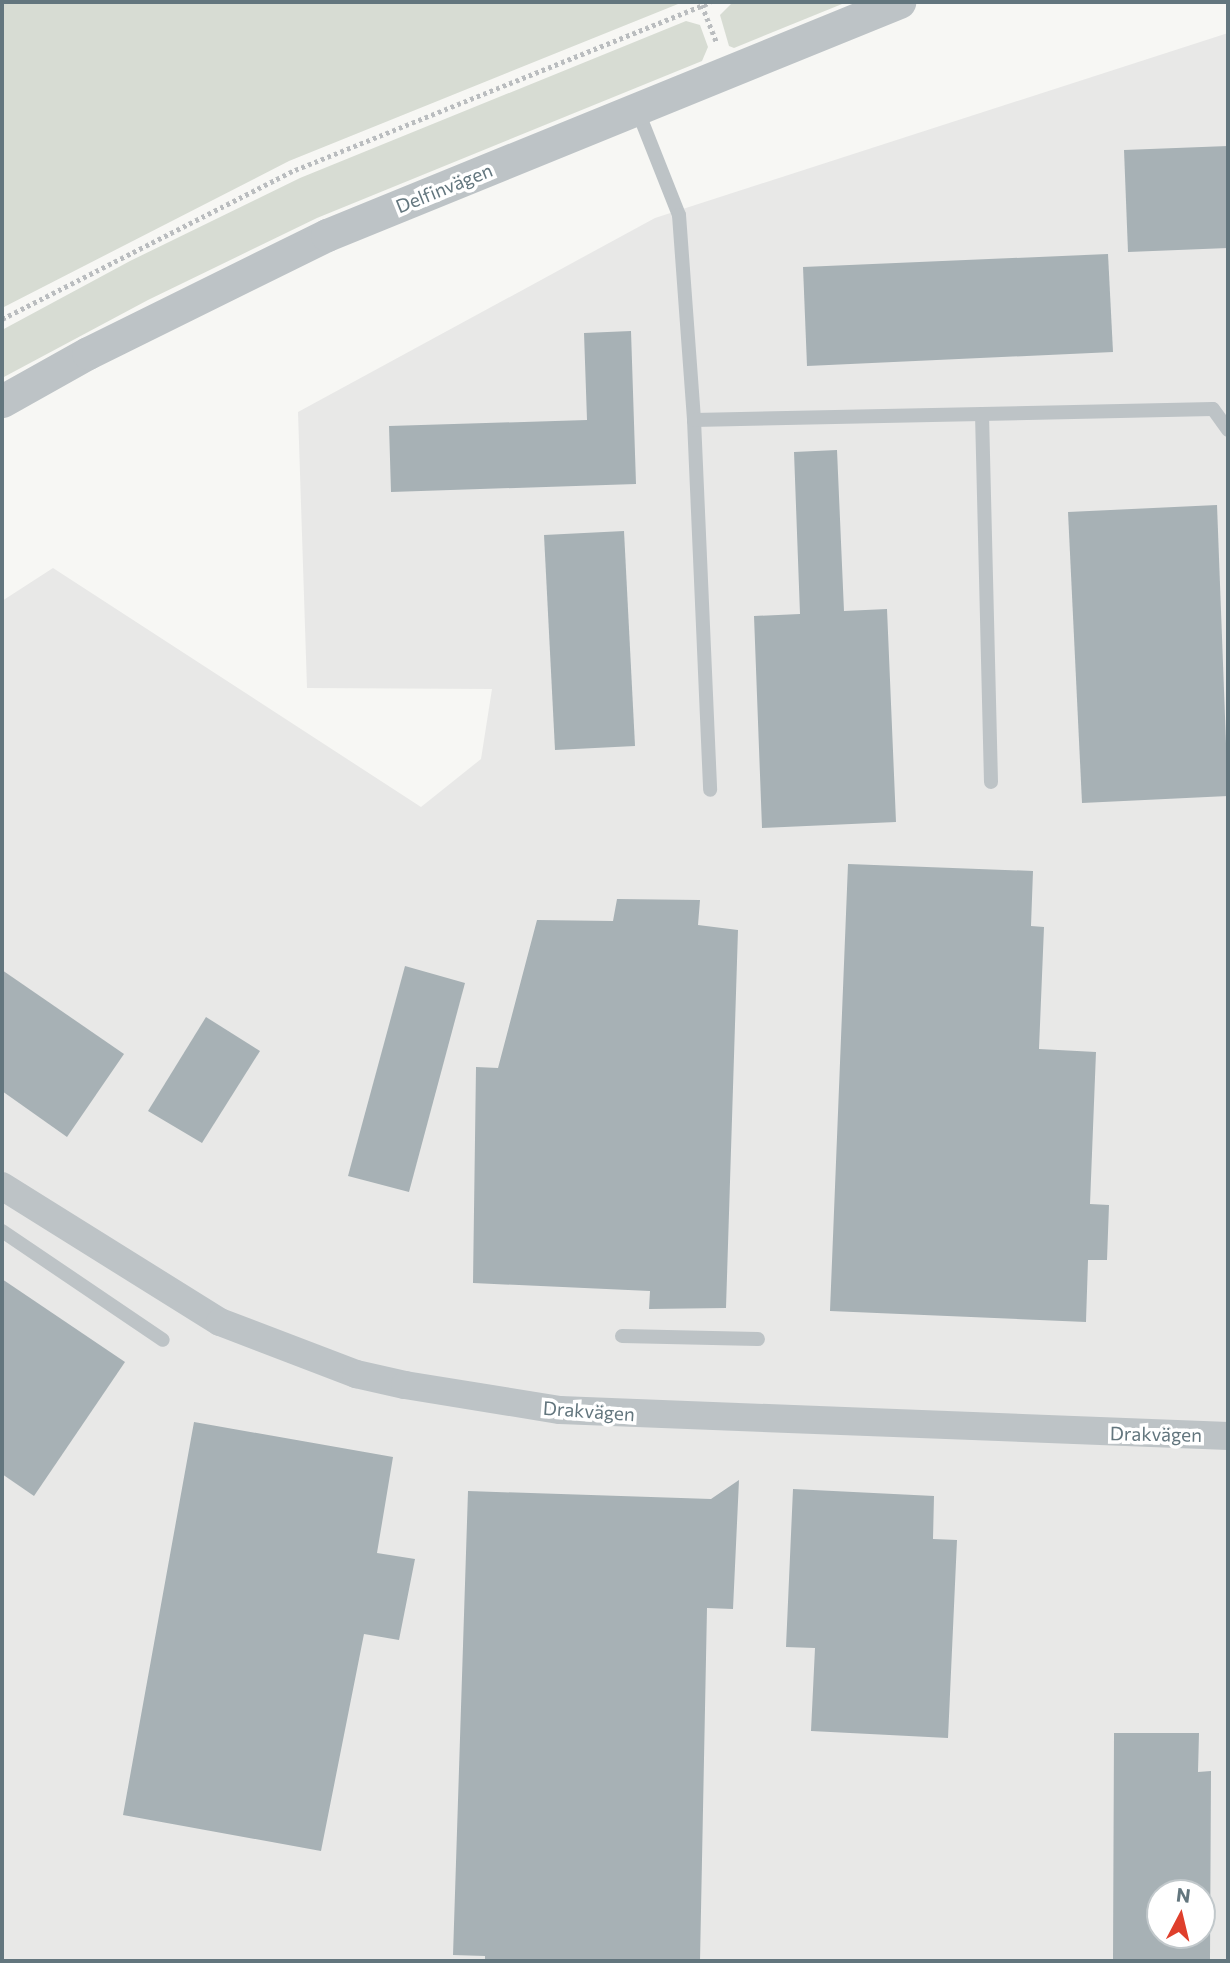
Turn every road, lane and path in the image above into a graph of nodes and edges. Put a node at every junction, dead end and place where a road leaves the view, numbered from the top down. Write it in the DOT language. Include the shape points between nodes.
graph roads {
  1 [pos="710,2"];
  2 [pos="899,2"];
  3 [pos="638,108"];
  4 [pos="2,319"];
  5 [pos="2,401"];
  6 [pos="982,414"];
  7 [pos="694,420"];
  8 [pos="1228,430"];
  9 [pos="991,782"];
  10 [pos="710,790"];
  11 [pos="2,1185"];
  12 [pos="2,1231"];
  13 [pos="622,1336"];
  14 [pos="758,1339"];
  15 [pos="163,1340"];
  16 [pos="1228,1436"];
  1 -- 4 [label="path" via="295,170"];
  2 -- 3 [label="street, Delfinvägen"];
  3 -- 5 [label="street, Delfinvägen" via="327,235 88,353"];
  3 -- 7 [label="lane" via="679,215"];
  6 -- 7 [label="lane"];
  6 -- 8 [label="lane" via="1213,409"];
  6 -- 9 [label="lane"];
  7 -- 10 [label="lane"];
  11 -- 16 [label="street, Drakvägen" via="220,1322 345,1370 405,1385 560,1410"];
  12 -- 15 [label="lane"];
  13 -- 14 [label="lane"];
}
